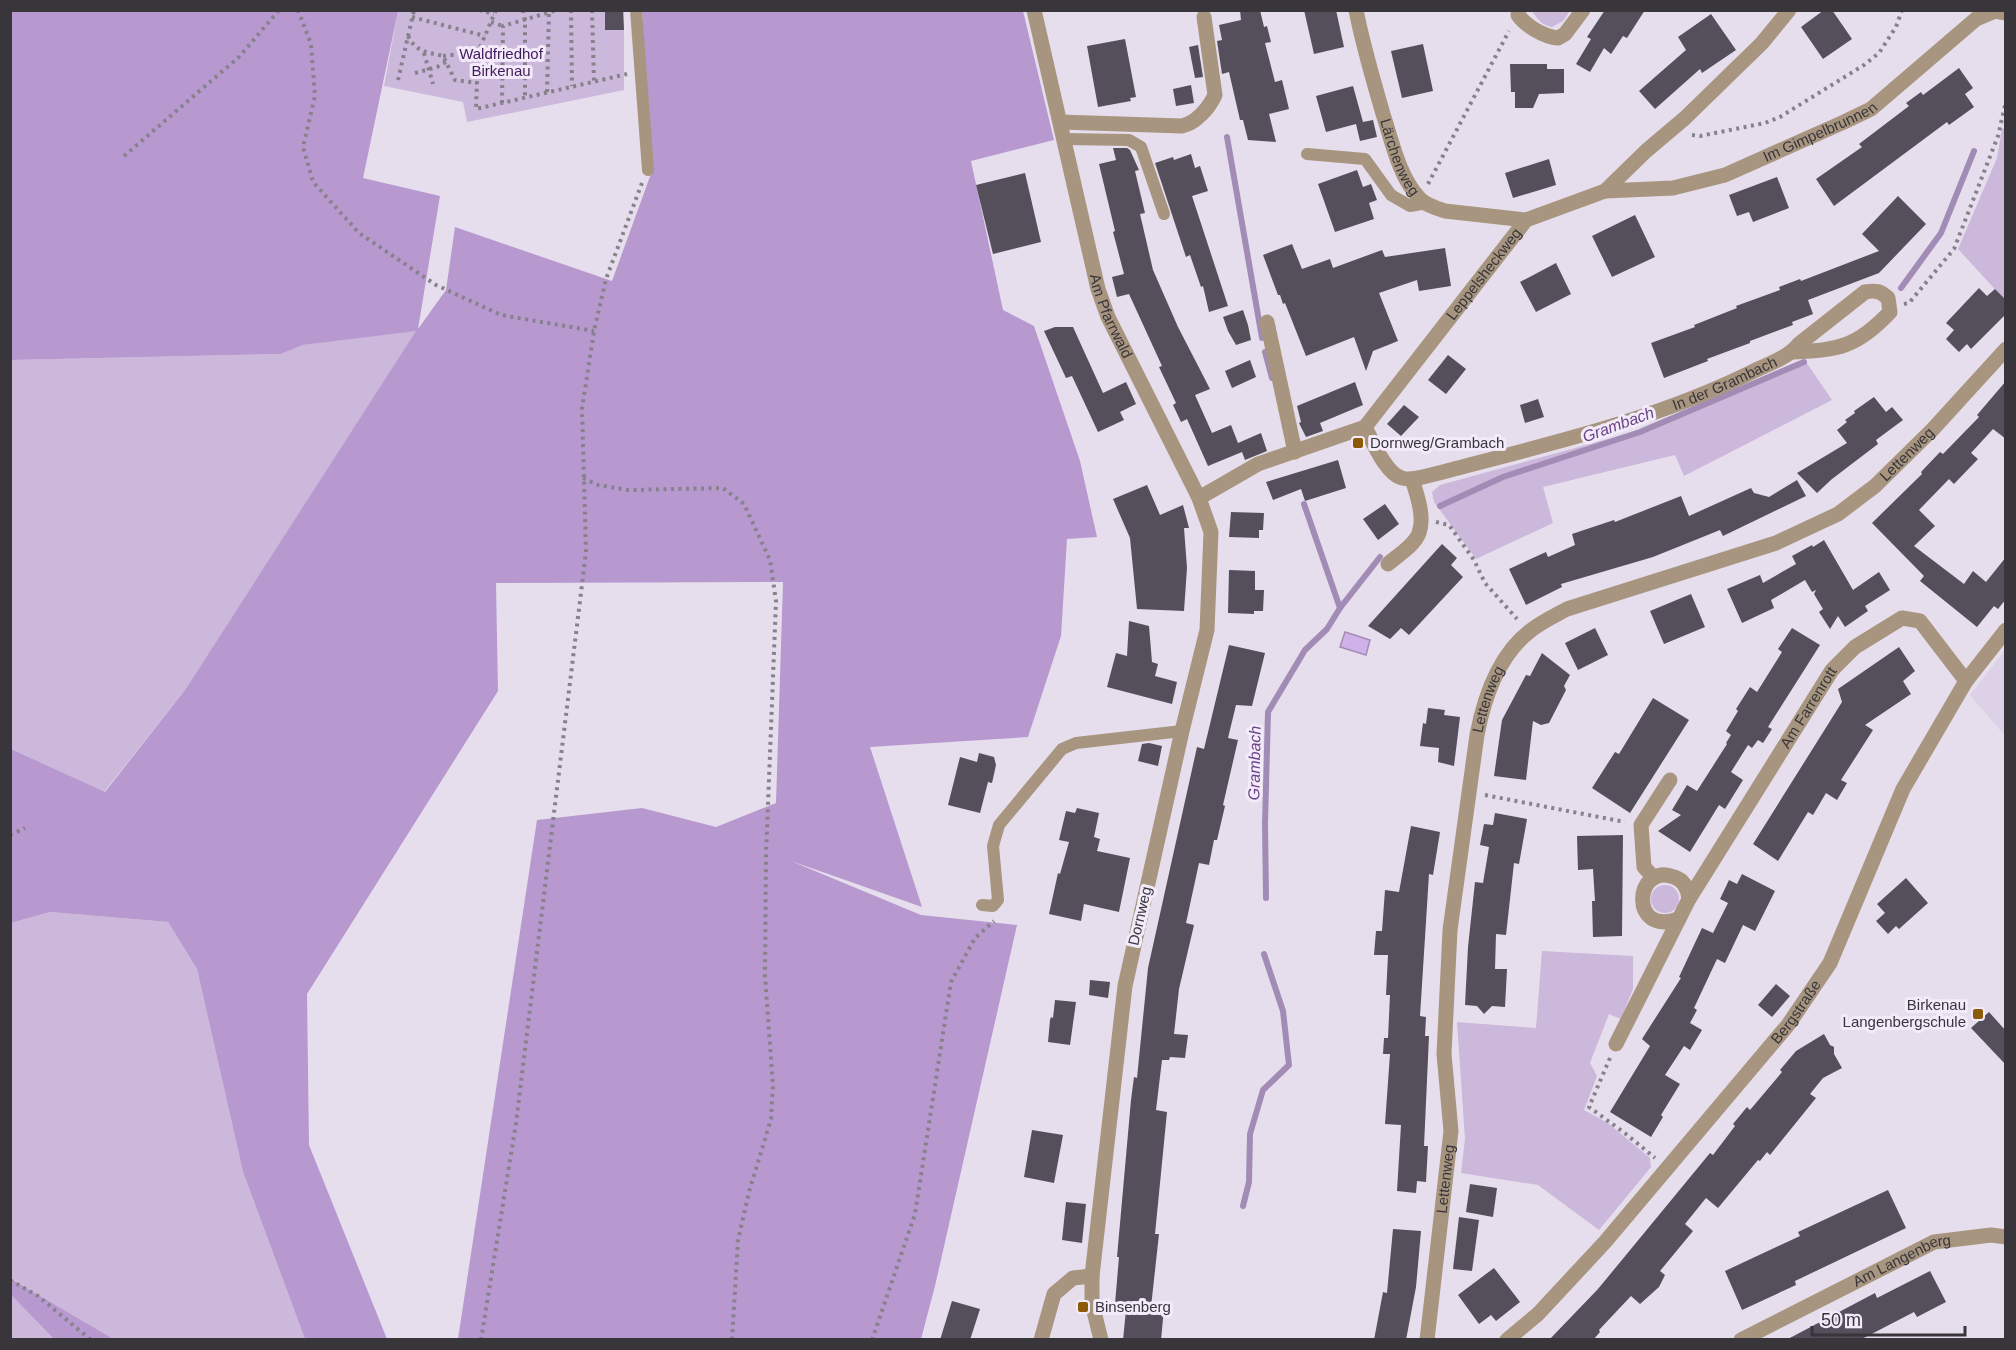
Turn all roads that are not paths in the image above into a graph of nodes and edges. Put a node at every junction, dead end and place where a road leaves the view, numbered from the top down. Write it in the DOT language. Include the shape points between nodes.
graph roads {
  1 [pos="636,10"];
  2 [pos="1034,10"];
  3 [pos="1356,10"];
  4 [pos="1582,10"];
  5 [pos="1789,10"];
  6 [pos="1518,13"];
  7 [pos="2006,13"];
  8 [pos="1204,17"];
  9 [pos="1060,122"];
  10 [pos="1064,139"];
  11 [pos="1307,154"];
  12 [pos="648,170"];
  13 [pos="1605,191"];
  14 [pos="1423,201"];
  15 [pos="1164,214"];
  16 [pos="1526,220"];
  17 [pos="1268,322"];
  18 [pos="2006,349"];
  19 [pos="1793,352"];
  20 [pos="1365,428"];
  21 [pos="1295,452"];
  22 [pos="1412,480"];
  23 [pos="1199,498"];
  24 [pos="1388,564"];
  25 [pos="2006,630"];
  26 [pos="1966,681"];
  27 [pos="1182,731"];
  28 [pos="1670,780"];
  29 [pos="1654,878"];
  30 [pos="1689,899"];
  31 [pos="982,904"];
  32 [pos="1678,919"];
  33 [pos="1616,1044"];
  34 [pos="2006,1237"];
  35 [pos="1092,1276"];
  36 [pos="1041,1340"];
  37 [pos="1101,1340"];
  38 [pos="1427,1340"];
  39 [pos="1507,1340"];
  40 [pos="1741,1340"];
  1 -- 12 [label="lane"];
  2 -- 9 [label="street, Am Pfarrwald"];
  3 -- 14 [label="street, Lärchenweg" via="1394,151 1409,183"];
  4 -- 6 [label="street" via="1558,38 1536,30"];
  5 -- 13 [label="street, Leppelsheckweg" via="1762,44"];
  7 -- 13 [label="street, Im Gimpelbrunnen" via="1995,11 1976,19 1870,109 1822,132 1725,175 1673,188"];
  8 -- 9 [label="street" via="1215,95 1190,124"];
  9 -- 10 [label="street, Am Pfarrwald"];
  10 -- 15 [label="lane" via="1136,142"];
  10 -- 23 [label="street, Am Pfarrwald" via="1108,317"];
  11 -- 14 [label="lane" via="1365,159 1391,195 1410,206"];
  13 -- 16 [label="street, Leppelsheckweg"];
  14 -- 16 [label="street, Lärchenweg" via="1455,213"];
  16 -- 20 [label="street, Leppelsheckweg"];
  17 -- 21 [label="street"];
  18 -- 38 [label="street, Lettenweg" via="1875,486 1838,514 1776,543 1567,609 1528,632 1503,663 1482,710 1449,930 1444,1054 1451,1131"];
  19 -- 19 [label="street, In der Grambach" via="1865,292 1882,292 1888,298 1890,312 1850,344 1831,350"];
  19 -- 22 [label="street, In der Grambach" via="1682,404 1635,420"];
  20 -- 21 [label="street"];
  20 -- 22 [label="street" via="1390,470 1400,478"];
  21 -- 23 [label="street" via="1258,464"];
  22 -- 24 [label="street" via="1421,518 1419,533"];
  23 -- 27 [label="street, Dornweg" via="1211,532 1208,630"];
  25 -- 26 [label="street, Bergstraße"];
  26 -- 30 [label="street, Am Farrenrott" via="1920,621 1902,618 1855,647 1832,670"];
  26 -- 39 [label="street, Bergstraße" via="1903,789 1830,963 1788,1025 1598,1250 1538,1314"];
  27 -- 31 [label="lane" via="1076,743 1062,749 999,825 993,846 998,900 993,906"];
  27 -- 35 [label="street, Dornweg" via="1125,986"];
  28 -- 29 [label="street" via="1636,824 1644,867"];
  29 -- 30 [label="street" via="1678,878"];
  29 -- 32 [label="street" via="1642,892 1645,911 1660,922"];
  30 -- 32 [label="street, Am Farrenrott"];
  32 -- 33 [label="street, Am Farrenrott"];
  34 -- 40 [label="street, Am Langenberg" via="1990,1235 1934,1242"];
  35 -- 36 [label="street" via="1073,1278 1054,1294"];
  35 -- 37 [label="street, Dornweg" via="1092,1303"];
}
